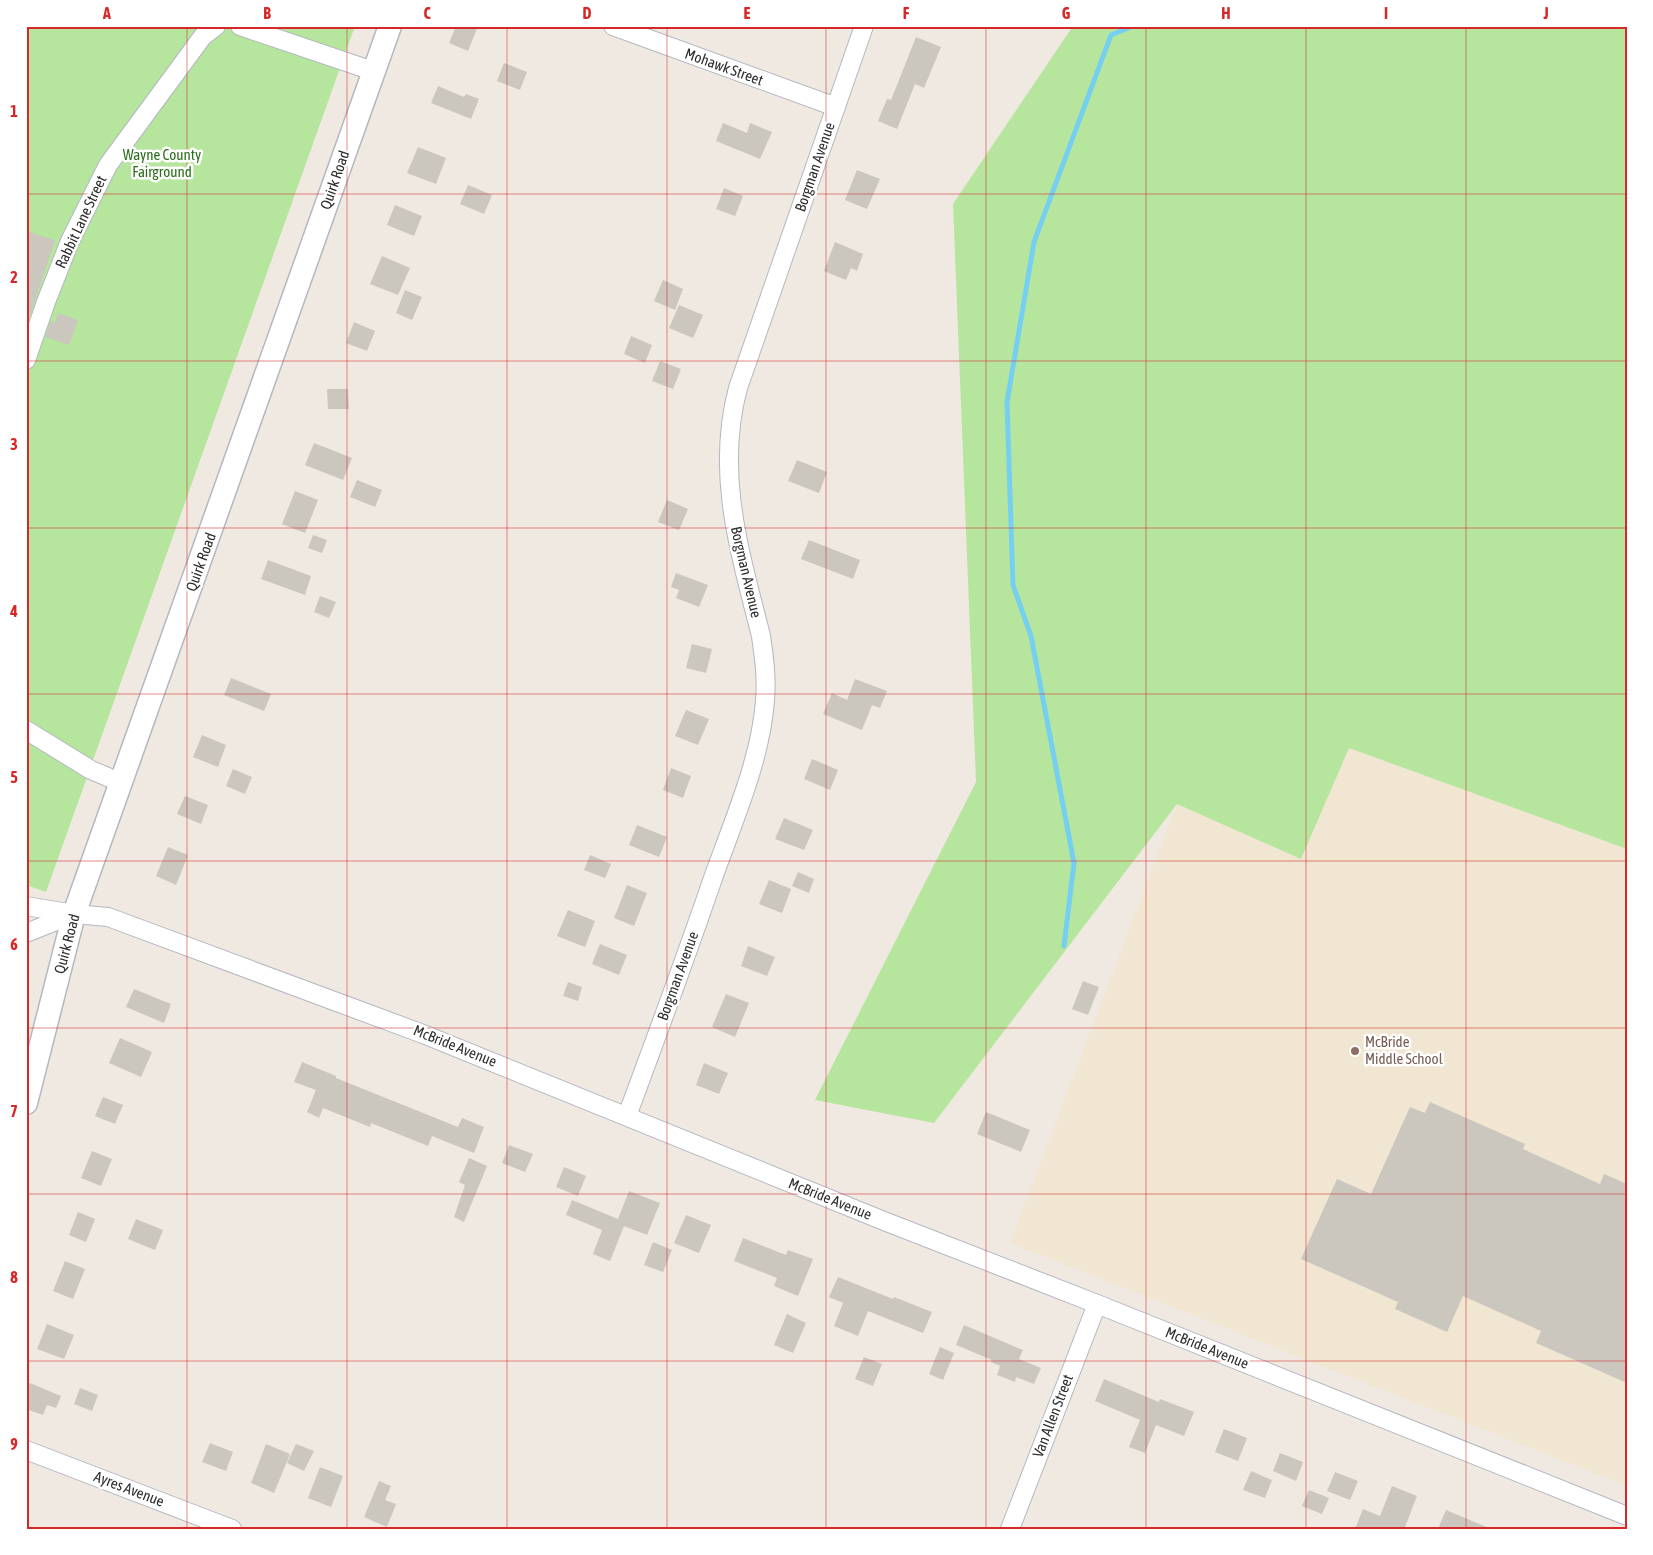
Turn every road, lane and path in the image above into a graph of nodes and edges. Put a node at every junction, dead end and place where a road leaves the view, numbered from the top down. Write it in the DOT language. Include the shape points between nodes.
graph roads {
  1 [pos="216,26"];
  2 [pos="240,26"];
  3 [pos="390,26"];
  4 [pos="613,26"];
  5 [pos="864,26"];
  6 [pos="374,71"];
  7 [pos="836,107"];
  8 [pos="26,360"];
  9 [pos="26,730"];
  10 [pos="122,783"];
  11 [pos="26,906"];
  12 [pos="74,914"];
  13 [pos="26,933"];
  14 [pos="26,1103"];
  15 [pos="627,1116"];
  16 [pos="1097,1304"];
  17 [pos="26,1450"];
  18 [pos="1627,1516"];
  19 [pos="232,1529"];
  20 [pos="1010,1529"];
  1 -- 8 [label="street, Rabbit Lane Street" via="203,36 108,165 70,240"];
  2 -- 6 [label="street"];
  3 -- 6 [label="street, Quirk Road"];
  4 -- 7 [label="street, Mohawk Street"];
  5 -- 7 [label="street, Borgman Avenue"];
  6 -- 10 [label="street, Quirk Road"];
  7 -- 15 [label="street, Borgman Avenue" via="738,388 730,427 731,509 764,657 765,700 760,736 700,916"];
  9 -- 10 [label="street" via="91,770"];
  10 -- 12 [label="street, Quirk Road"];
  11 -- 12 [label="street, McBride Avenue"];
  12 -- 13 [label="street"];
  12 -- 14 [label="street, Quirk Road"];
  12 -- 15 [label="street, McBride Avenue" via="108,917 266,974"];
  15 -- 16 [label="street, McBride Avenue"];
  16 -- 18 [label="street, McBride Avenue"];
  16 -- 20 [label="street, Van Allen Street"];
  17 -- 19 [label="street, Ayres Avenue"];
}
